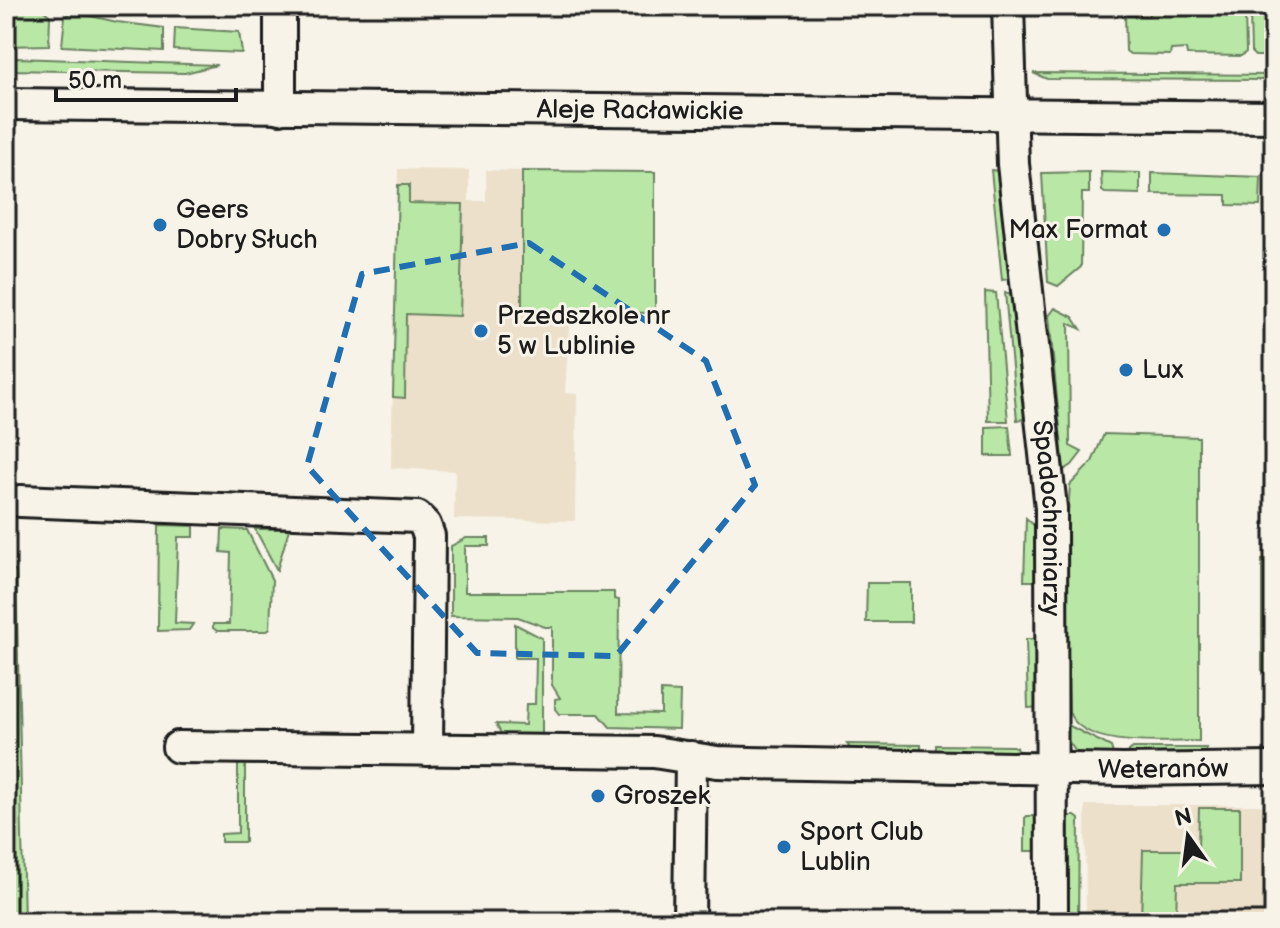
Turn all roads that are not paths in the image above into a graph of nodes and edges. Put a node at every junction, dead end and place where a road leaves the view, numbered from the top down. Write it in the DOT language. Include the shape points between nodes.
graph roads {
  1 [pos="280,6"];
  2 [pos="1008,6"];
  3 [pos="6,104"];
  4 [pos="280,108"];
  5 [pos="1010,115"];
  6 [pos="1274,117"];
  7 [pos="20,501"];
  8 [pos="178,747"];
  9 [pos="427,750"];
  10 [pos="691,757"];
  11 [pos="1274,768"];
  12 [pos="1053,769"];
  13 [pos="689,922"];
  14 [pos="1052,922"];
  1 -- 4 [label="street"];
  2 -- 5 [label="street, Spadochroniarzy"];
  3 -- 4 [label="street, Aleje Racławickie"];
  4 -- 5 [label="street, Aleje Racławickie"];
  5 -- 6 [label="street, Aleje Racławickie"];
  5 -- 12 [label="street, Spadochroniarzy" via="1050,482"];
  7 -- 9 [label="street" via="417,517 429,536"];
  8 -- 9 [label="street, Weteranów"];
  9 -- 10 [label="street, Weteranów" via="654,752"];
  10 -- 12 [label="street, Weteranów" via="717,762"];
  10 -- 13 [label="street"];
  11 -- 12 [label="street, Weteranów"];
  12 -- 14 [label="street, Spadochroniarzy"];
}
